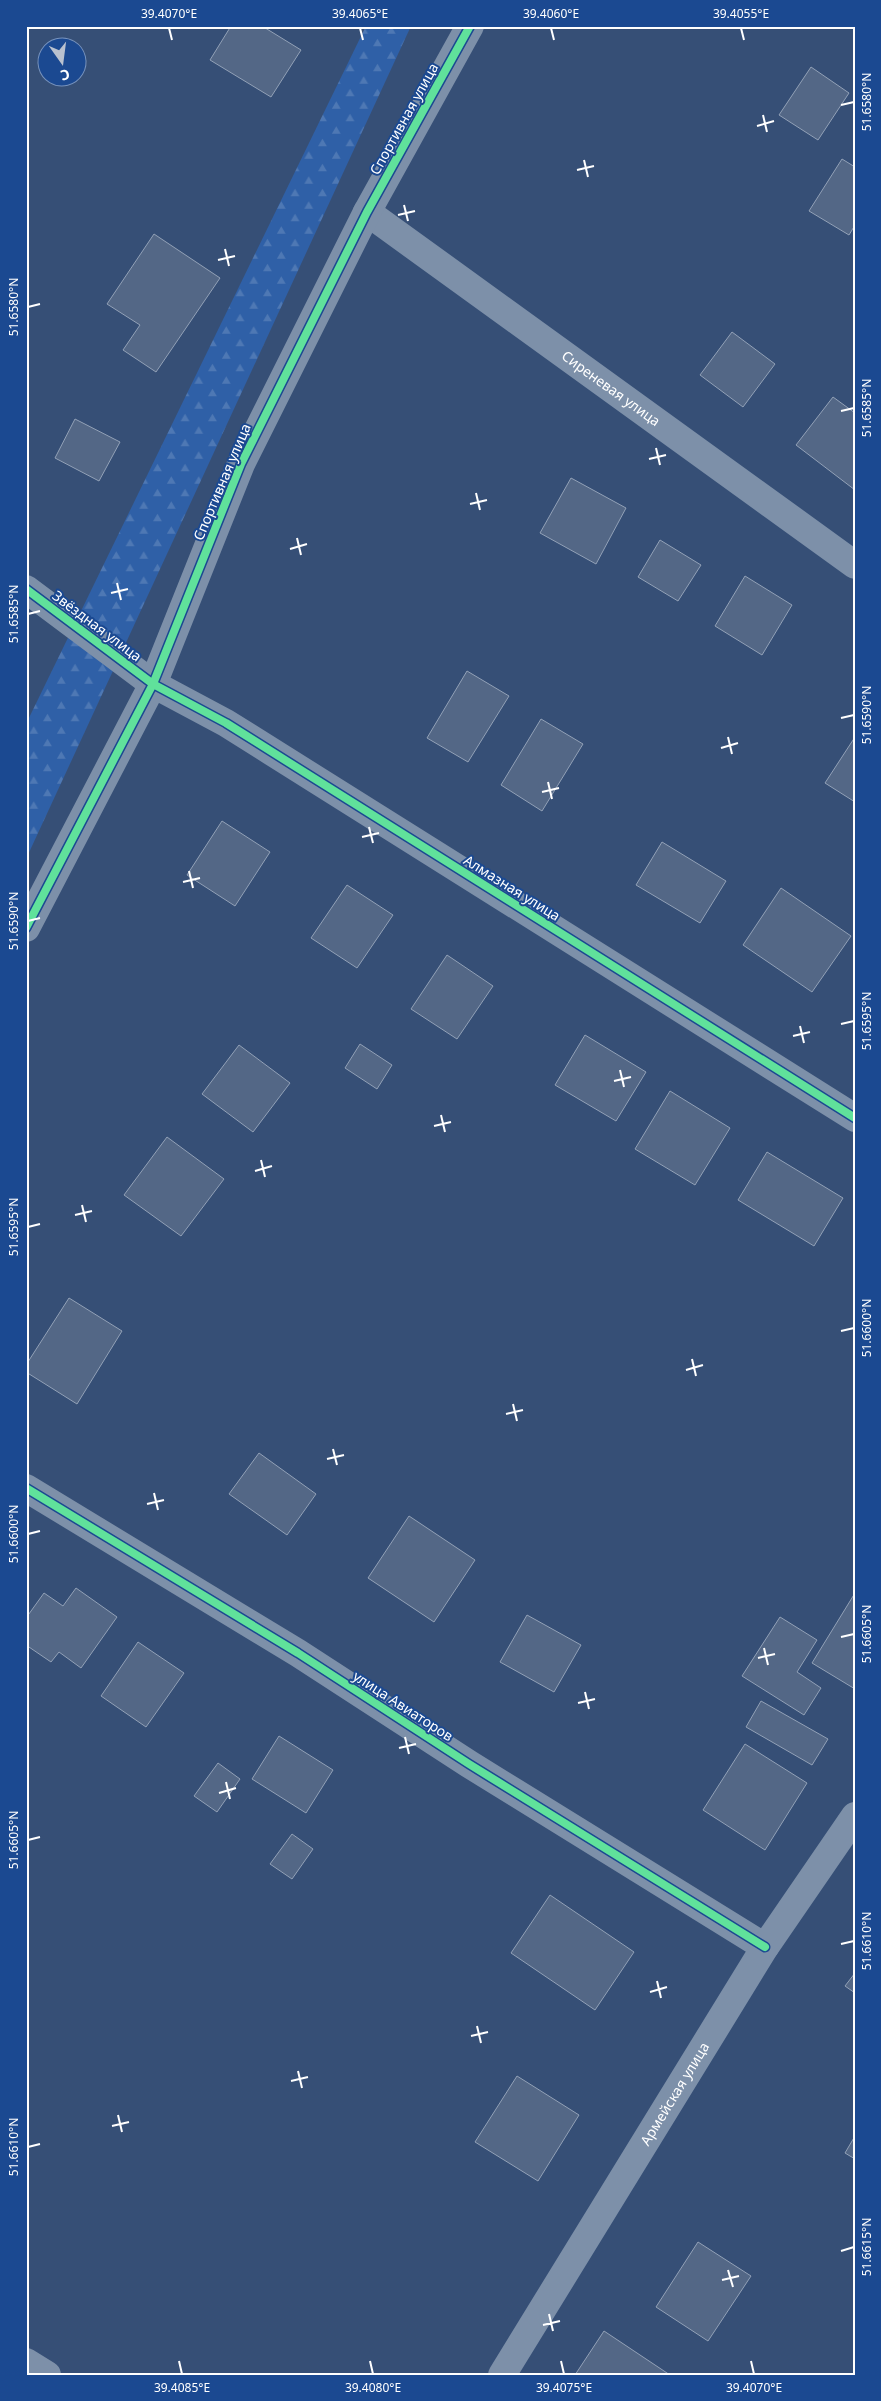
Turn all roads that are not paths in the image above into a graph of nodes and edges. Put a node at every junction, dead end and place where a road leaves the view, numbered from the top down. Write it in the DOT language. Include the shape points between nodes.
graph roads {
  1 [pos="470,26"];
  2 [pos="367,212"];
  3 [pos="855,565"];
  4 [pos="26,589"];
  5 [pos="154,684"];
  6 [pos="26,928"];
  7 [pos="855,1118"];
  8 [pos="26,1488"];
  9 [pos="855,1816"];
  10 [pos="766,1947"];
  11 [pos="26,2362"];
  12 [pos="47,2375"];
  13 [pos="502,2375"];
  1 -- 2 [label="street, Спортивная улица"];
  2 -- 3 [label="street, Сиреневая улица"];
  2 -- 5 [label="street, Спортивная улица" via="241,464"];
  4 -- 5 [label="street, Звёздная улица"];
  5 -- 6 [label="street, Спортивная улица"];
  5 -- 7 [label="street, Алмазная улица" via="226,724"];
  8 -- 10 [label="street, улица Авиаторов" via="298,1653 469,1764"];
  9 -- 10 [label="street, Армейская улица"];
  10 -- 13 [label="street, Армейская улица"];
  11 -- 12 [label="street"];
}
